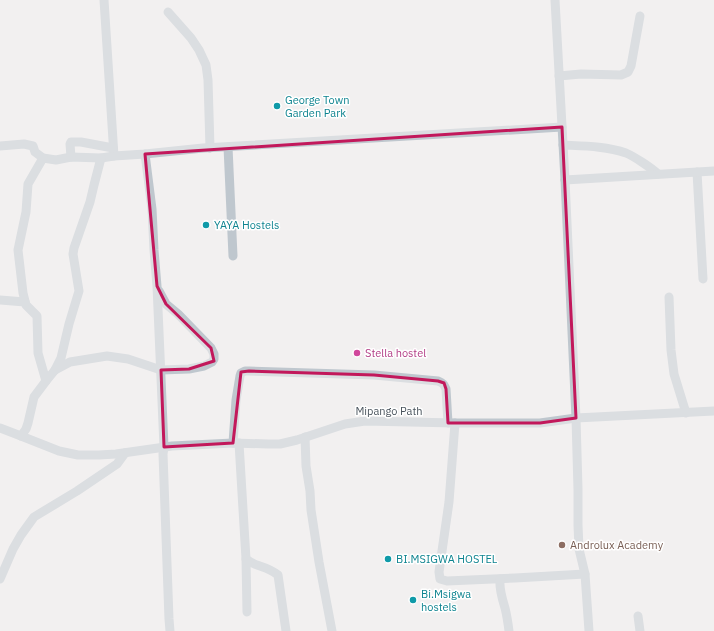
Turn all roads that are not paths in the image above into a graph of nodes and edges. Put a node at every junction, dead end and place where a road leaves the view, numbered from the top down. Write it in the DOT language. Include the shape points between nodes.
graph roads {
  1 [pos="104,0"];
  2 [pos="555,0"];
  3 [pos="168,12"];
  4 [pos="640,16"];
  5 [pos="559,76"];
  6 [pos="562,127"];
  7 [pos="563,145"];
  8 [pos="0,146"];
  9 [pos="228,147"];
  10 [pos="210,148"];
  11 [pos="113,152"];
  12 [pos="145,154"];
  13 [pos="71,157"];
  14 [pos="43,158"];
  15 [pos="101,158"];
  16 [pos="714,171"];
  17 [pos="697,172"];
  18 [pos="658,174"];
  19 [pos="565,180"];
  20 [pos="233,256"];
  21 [pos="703,278"];
  22 [pos="157,286"];
  23 [pos="669,297"];
  24 [pos="0,300"];
  25 [pos="25,302"];
  26 [pos="55,370"];
  27 [pos="161,370"];
  28 [pos="46,381"];
  29 [pos="714,411"];
  30 [pos="686,413"];
  31 [pos="576,418"];
  32 [pos="451,423"];
  33 [pos="0,428"];
  34 [pos="21,436"];
  35 [pos="305,437"];
  36 [pos="236,443"];
  37 [pos="164,447"];
  38 [pos="125,453"];
  39 [pos="246,559"];
  40 [pos="585,574"];
  41 [pos="0,579"];
  42 [pos="500,579"];
  43 [pos="247,612"];
  44 [pos="638,616"];
  45 [pos="170,631"];
  46 [pos="286,631"];
  47 [pos="332,631"];
  48 [pos="510,631"];
  49 [pos="589,631"];
  50 [pos="640,631"];
  1 -- 11 [label="street"];
  2 -- 5 [label="street"];
  3 -- 10 [label="street" via="191,38 206,65"];
  4 -- 5 [label="street" via="628,72"];
  5 -- 6 [label="street"];
  6 -- 7 [label="street"];
  6 -- 9 [label="street"];
  7 -- 18 [label="street" via="607,149 626,154"];
  7 -- 19 [label="street"];
  8 -- 14 [label="street" via="33,146 35,152"];
  9 -- 10 [label="street"];
  9 -- 20 [label="street"];
  10 -- 12 [label="street"];
  11 -- 12 [label="street"];
  11 -- 13 [label="street" via="81,142 71,142"];
  11 -- 15 [label="street"];
  12 -- 22 [label="street"];
  13 -- 14 [label="street" via="56,160"];
  13 -- 15 [label="street"];
  14 -- 25 [label="street" via="28,184 26,212 18,250"];
  15 -- 26 [label="street" via="90,202 74,248 79,291 61,358"];
  16 -- 17 [label="street"];
  17 -- 18 [label="street"];
  17 -- 21 [label="street"];
  18 -- 19 [label="street"];
  19 -- 31 [label="street"];
  22 -- 27 [label="street"];
  22 -- 27 [label="street" via="166,304 214,354 212,362 204,366"];
  23 -- 30 [label="street" via="674,374"];
  24 -- 25 [label="street"];
  25 -- 28 [label="street" via="37,316 38,353"];
  26 -- 27 [label="street" via="70,362 108,356 128,359"];
  26 -- 28 [label="street"];
  27 -- 37 [label="street"];
  28 -- 34 [label="street" via="34,397 26,429"];
  29 -- 30 [label="street, Mipango Path"];
  30 -- 31 [label="street, Mipango Path"];
  31 -- 32 [label="street, Mipango Path" via="540,423"];
  31 -- 40 [label="street" via="579,549"];
  32 -- 35 [label="street, Mipango Path" via="359,422"];
  32 -- 36 [label="street" via="446,389 442,382 374,375 245,371 240,376 236,400"];
  32 -- 42 [label="street" via="449,502 439,576 440,579 447,581"];
  33 -- 34 [label="street, Mipango Path"];
  34 -- 38 [label="street, Mipango Path" via="67,453"];
  35 -- 36 [label="street, Mipango Path" via="280,444"];
  35 -- 47 [label="street" via="311,510"];
  36 -- 37 [label="street, Mipango Path"];
  36 -- 39 [label="street"];
  37 -- 38 [label="street, Mipango Path"];
  37 -- 45 [label="street"];
  38 -- 41 [label="street" via="117,464 34,517 21,535"];
  39 -- 43 [label="street"];
  39 -- 46 [label="street" via="278,575"];
  40 -- 42 [label="street"];
  40 -- 49 [label="street"];
  42 -- 48 [label="street" via="501,596"];
  44 -- 50 [label="street"];
}
